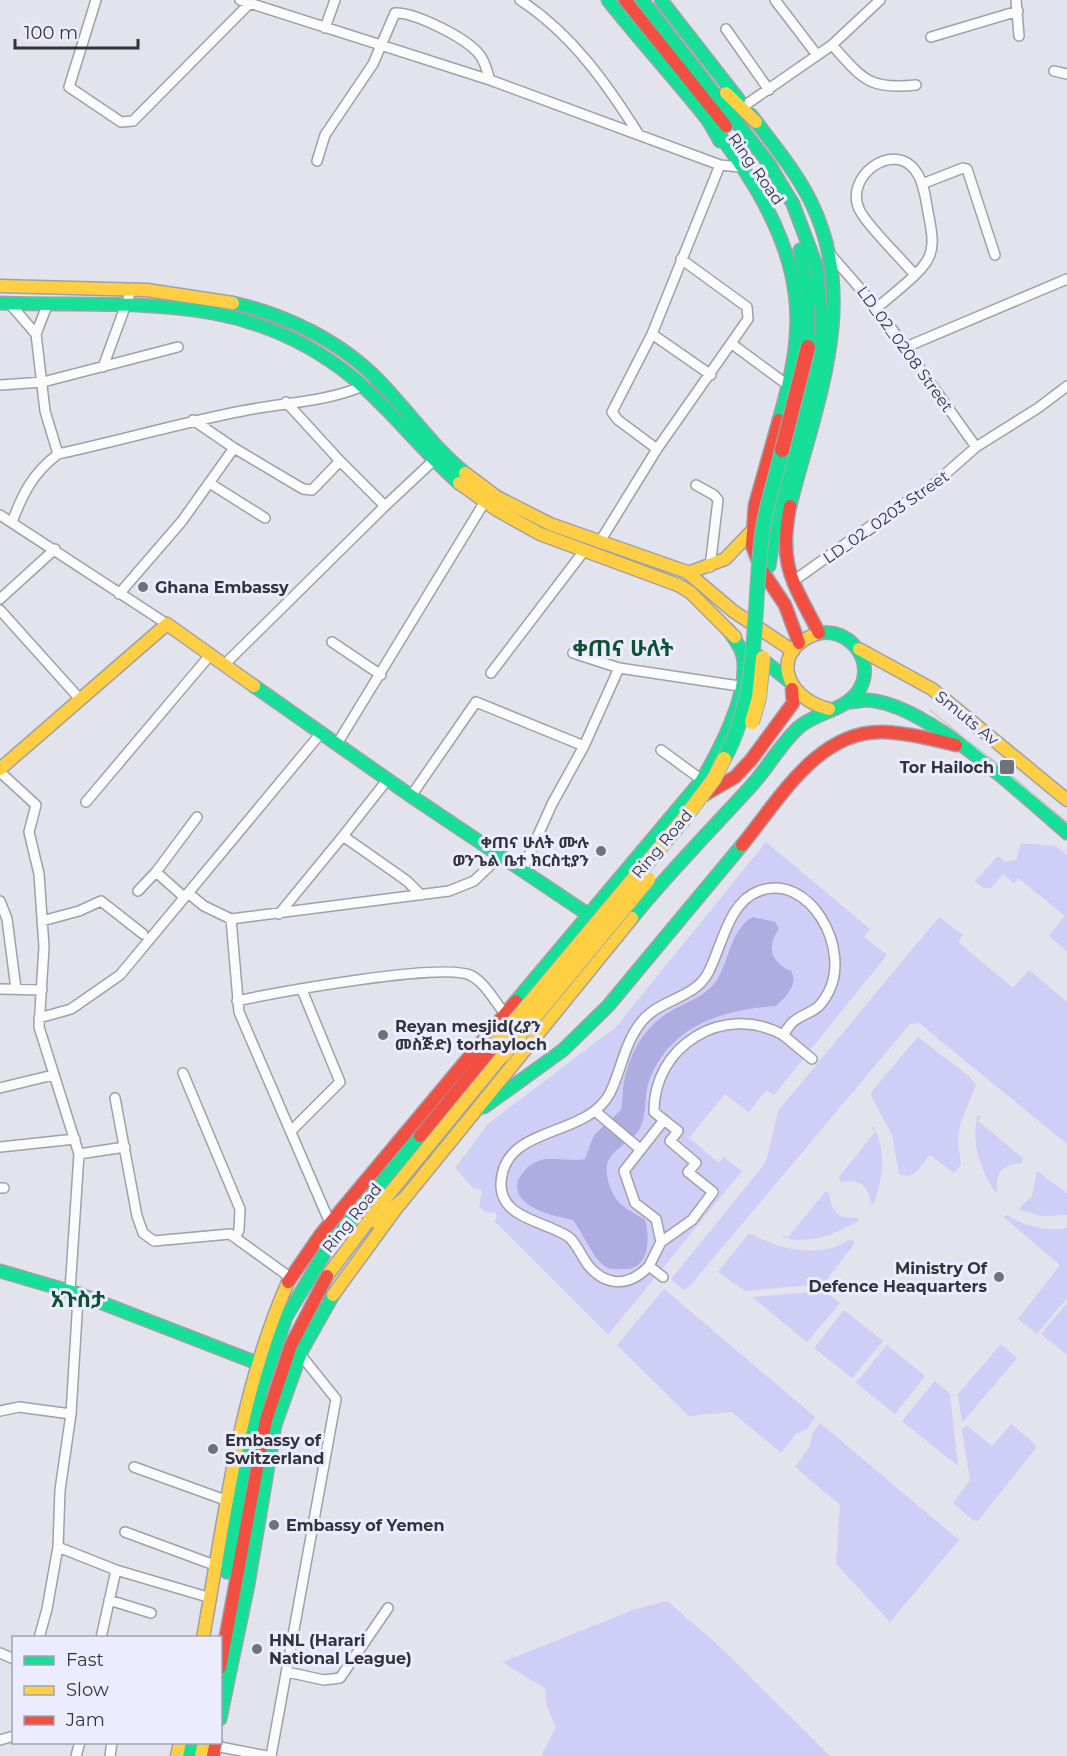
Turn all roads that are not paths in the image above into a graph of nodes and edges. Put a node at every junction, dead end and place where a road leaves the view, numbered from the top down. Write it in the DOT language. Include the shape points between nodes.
graph roads {
  1 [pos="96,0"];
  2 [pos="240,0"];
  3 [pos="334,0"];
  4 [pos="520,0"];
  5 [pos="608,0"];
  6 [pos="625,0"];
  7 [pos="642,0"];
  8 [pos="660,0"];
  9 [pos="775,0"];
  10 [pos="880,0"];
  11 [pos="1016,0"];
  12 [pos="250,3"];
  13 [pos="1018,11"];
  14 [pos="325,28"];
  15 [pos="726,29"];
  16 [pos="1019,36"];
  17 [pos="931,37"];
  18 [pos="832,45"];
  19 [pos="381,46"];
  20 [pos="683,50"];
  21 [pos="817,55"];
  22 [pos="675,63"];
  23 [pos="1054,71"];
  24 [pos="1067,74"];
  25 [pos="489,80"];
  26 [pos="916,85"];
  27 [pos="769,90"];
  28 [pos="744,106"];
  29 [pos="756,122"];
  30 [pos="639,135"];
  31 [pos="720,141"];
  32 [pos="317,161"];
  33 [pos="720,165"];
  34 [pos="740,167"];
  35 [pos="922,184"];
  36 [pos="830,254"];
  37 [pos="995,255"];
  38 [pos="681,259"];
  39 [pos="914,274"];
  40 [pos="1067,279"];
  41 [pos="0,286"];
  42 [pos="132,288"];
  43 [pos="5,303"];
  44 [pos="48,303"];
  45 [pos="125,304"];
  46 [pos="876,308"];
  47 [pos="36,334"];
  48 [pos="652,334"];
  49 [pos="732,344"];
  50 [pos="178,347"];
  51 [pos="814,347"];
  52 [pos="906,347"];
  53 [pos="104,368"];
  54 [pos="711,375"];
  55 [pos="43,382"];
  56 [pos="0,385"];
  57 [pos="363,386"];
  58 [pos="1067,386"];
  59 [pos="789,387"];
  60 [pos="286,402"];
  61 [pos="193,420"];
  62 [pos="976,447"];
  63 [pos="234,448"];
  64 [pos="657,449"];
  65 [pos="58,454"];
  66 [pos="340,461"];
  67 [pos="432,461"];
  68 [pos="210,484"];
  69 [pos="696,485"];
  70 [pos="484,502"];
  71 [pos="385,506"];
  72 [pos="0,515"];
  73 [pos="265,518"];
  74 [pos="12,522"];
  75 [pos="545,528"];
  76 [pos="752,531"];
  77 [pos="598,543"];
  78 [pos="55,549"];
  79 [pos="584,551"];
  80 [pos="710,567"];
  81 [pos="688,573"];
  82 [pos="792,582"];
  83 [pos="119,594"];
  84 [pos="0,599"];
  85 [pos="0,610"];
  86 [pos="167,624"];
  87 [pos="729,632"];
  88 [pos="819,633"];
  89 [pos="332,642"];
  90 [pos="796,647"];
  91 [pos="859,649"];
  92 [pos="573,653"];
  93 [pos="211,654"];
  94 [pos="224,665"];
  95 [pos="619,668"];
  96 [pos="491,673"];
  97 [pos="381,675"];
  98 [pos="790,685"];
  99 [pos="739,686"];
  100 [pos="79,698"];
  101 [pos="849,702"];
  102 [pos="830,709"];
  103 [pos="321,733"];
  104 [pos="337,744"];
  105 [pos="957,745"];
  106 [pos="584,746"];
  107 [pos="661,750"];
  108 [pos="0,771"];
  109 [pos="388,779"];
  110 [pos="702,780"];
  111 [pos="411,795"];
  112 [pos="1067,800"];
  113 [pos="86,802"];
  114 [pos="681,805"];
  115 [pos="197,817"];
  116 [pos="1067,833"];
  117 [pos="343,836"];
  118 [pos="500,856"];
  119 [pos="522,871"];
  120 [pos="156,872"];
  121 [pos="138,891"];
  122 [pos="186,895"];
  123 [pos="421,895"];
  124 [pos="0,901"];
  125 [pos="279,914"];
  126 [pos="589,915"];
  127 [pos="231,919"];
  128 [pos="42,921"];
  129 [pos="143,934"];
  130 [pos="0,989"];
  131 [pos="16,989"];
  132 [pos="42,990"];
  133 [pos="302,990"];
  134 [pos="237,1001"];
  135 [pos="505,1014"];
  136 [pos="39,1018"];
  137 [pos="783,1035"];
  138 [pos="498,1051"];
  139 [pos="812,1059"];
  140 [pos="183,1073"];
  141 [pos="53,1075"];
  142 [pos="0,1088"];
  143 [pos="115,1098"];
  144 [pos="595,1111"];
  145 [pos="476,1113"];
  146 [pos="664,1120"];
  147 [pos="291,1131"];
  148 [pos="75,1139"];
  149 [pos="636,1146"];
  150 [pos="0,1147"];
  151 [pos="125,1147"];
  152 [pos="79,1154"];
  153 [pos="383,1161"];
  154 [pos="402,1200"];
  155 [pos="360,1206"];
  156 [pos="330,1223"];
  157 [pos="358,1235"];
  158 [pos="236,1236"];
  159 [pos="661,1242"];
  160 [pos="649,1266"];
  161 [pos="0,1271"];
  162 [pos="0,1277"];
  163 [pos="663,1277"];
  164 [pos="291,1278"];
  165 [pos="74,1295"];
  166 [pos="300,1354"];
  167 [pos="256,1365"];
  168 [pos="0,1411"];
  169 [pos="70,1414"];
  170 [pos="134,1467"];
  171 [pos="228,1501"];
  172 [pos="125,1532"];
  173 [pos="58,1547"];
  174 [pos="217,1566"];
  175 [pos="116,1570"];
  176 [pos="211,1598"];
  177 [pos="109,1600"];
  178 [pos="388,1608"];
  179 [pos="151,1613"];
  180 [pos="40,1636"];
  181 [pos="101,1636"];
  182 [pos="203,1636"];
  183 [pos="215,1636"];
  184 [pos="222,1657"];
  185 [pos="287,1672"];
  186 [pos="222,1708"];
  187 [pos="212,1747"];
  188 [pos="201,1756"];
  189 [pos="269,1756"];
  1 -- 12 [label="street" via="69,87 127,123"];
  2 -- 12 [label="street"];
  3 -- 14 [label="street"];
  4 -- 30 [label="street" via="560,32 592,66"];
  5 -- 31 [label="main road"];
  6 -- 22 [label="main road, Ring Road"];
  7 -- 20 [label="main road, Ring Road"];
  8 -- 28 [label="main road"];
  9 -- 21 [label="street"];
  10 -- 18 [label="street"];
  11 -- 13 [label="street"];
  12 -- 14 [label="street"];
  13 -- 16 [label="street"];
  13 -- 17 [label="street"];
  14 -- 19 [label="street"];
  15 -- 27 [label="street"];
  18 -- 21 [label="street"];
  18 -- 26 [label="street" via="868,82 890,88"];
  19 -- 25 [label="street"];
  19 -- 25 [label="street" via="395,13 415,16 478,53"];
  19 -- 32 [label="street" via="326,135"];
  20 -- 29 [label="main road"];
  20 -- 51 [label="main road, Ring Road" via="769,164 793,204 816,265 822,321"];
  21 -- 27 [label="street"];
  22 -- 31 [label="main road"];
  22 -- 51 [label="main road, Ring Road" via="769,183 791,221 804,263"];
  23 -- 24 [label="street"];
  25 -- 30 [label="street"];
  27 -- 28 [label="street"];
  28 -- 29 [label="main road"];
  29 -- 36 [label="main road" via="786,160 812,203"];
  30 -- 33 [label="street"];
  31 -- 34 [label="main road"];
  33 -- 34 [label="street"];
  33 -- 38 [label="street"];
  34 -- 59 [label="main road" via="764,204 792,269 799,330"];
  35 -- 37 [label="street" via="963,168 967,170"];
  35 -- 39 [label="street" via="933,242 924,266"];
  35 -- 39 [label="street" via="910,166 882,161 868,168 857,190 860,211"];
  36 -- 46 [label="street, LD_02_0208 Street"];
  36 -- 82 [label="main road" via="834,339 821,402 788,519 785,547"];
  38 -- 48 [label="street"];
  38 -- 49 [label="street" via="747,307 748,319"];
  39 -- 46 [label="street"];
  40 -- 52 [label="street"];
  41 -- 42 [label="main road"];
  42 -- 45 [label="street"];
  42 -- 75 [label="main road" via="241,303 326,340 370,372 427,437 464,471"];
  43 -- 44 [label="main road"];
  43 -- 47 [label="street"];
  44 -- 45 [label="main road"];
  44 -- 47 [label="street"];
  45 -- 53 [label="street"];
  45 -- 57 [label="main road" via="217,312 265,326 309,347"];
  46 -- 52 [label="street, LD_02_0208 Street"];
  47 -- 55 [label="street"];
  48 -- 54 [label="street"];
  48 -- 64 [label="street" via="612,412"];
  49 -- 54 [label="street"];
  49 -- 59 [label="street"];
  50 -- 53 [label="street"];
  51 -- 138 [label="main road, Ring Road, bridge" via="813,386 779,504 769,566 761,685 741,752 698,819"];
  52 -- 62 [label="street, LD_02_0208 Street"];
  53 -- 55 [label="street"];
  54 -- 64 [label="street"];
  55 -- 56 [label="street"];
  55 -- 65 [label="street" via="48,427"];
  57 -- 60 [label="street" via="345,394"];
  57 -- 67 [label="main road"];
  58 -- 62 [label="street, LD_02_0203 Street"];
  59 -- 76 [label="main road"];
  60 -- 61 [label="street"];
  60 -- 66 [label="street"];
  61 -- 63 [label="street"];
  61 -- 65 [label="street"];
  62 -- 82 [label="street, LD_02_0203 Street" via="934,484"];
  63 -- 66 [label="street" via="303,489 312,490"];
  63 -- 68 [label="street"];
  64 -- 77 [label="street"];
  65 -- 74 [label="street" via="30,482"];
  66 -- 71 [label="street"];
  67 -- 70 [label="main road"];
  67 -- 71 [label="street"];
  68 -- 73 [label="street"];
  68 -- 83 [label="street"];
  69 -- 80 [label="street" via="718,500"];
  70 -- 75 [label="main road"];
  70 -- 97 [label="street"];
  71 -- 94 [label="street"];
  72 -- 74 [label="street"];
  74 -- 78 [label="street"];
  75 -- 77 [label="main road"];
  75 -- 79 [label="main road"];
  76 -- 80 [label="main road" via="734,556"];
  76 -- 90 [label="main road" via="754,553 785,606"];
  77 -- 81 [label="main road"];
  78 -- 83 [label="street"];
  78 -- 84 [label="street"];
  79 -- 87 [label="main road" via="678,585 698,599"];
  79 -- 96 [label="street"];
  80 -- 81 [label="main road"];
  81 -- 90 [label="main road" via="746,621"];
  82 -- 88 [label="main road"];
  83 -- 86 [label="street"];
  85 -- 100 [label="street"];
  86 -- 93 [label="main road"];
  86 -- 100 [label="main road"];
  87 -- 98 [label="main road"];
  87 -- 99 [label="main road" via="742,653"];
  88 -- 90 [label="main road"];
  88 -- 91 [label="main road" via="841,635"];
  89 -- 97 [label="street"];
  90 -- 98 [label="main road" via="789,661"];
  91 -- 101 [label="main road" via="865,665 863,683"];
  91 -- 112 [label="main road, Smuts Av" via="932,689"];
  92 -- 95 [label="street"];
  93 -- 94 [label="main road"];
  93 -- 113 [label="street"];
  94 -- 103 [label="main road"];
  95 -- 99 [label="street"];
  95 -- 106 [label="street"];
  97 -- 104 [label="street"];
  98 -- 102 [label="main road" via="808,704"];
  98 -- 114 [label="main road" via="793,703 752,760 735,777"];
  99 -- 110 [label="main road" via="732,718"];
  100 -- 108 [label="main road"];
  101 -- 102 [label="main road"];
  101 -- 105 [label="main road, Smuts Av" via="868,700 902,710"];
  102 -- 145 [label="main road, Ring Road" via="795,731 679,862"];
  103 -- 104 [label="main road"];
  103 -- 122 [label="street"];
  104 -- 109 [label="main road"];
  105 -- 116 [label="main road, Smuts Av"];
  105 -- 145 [label="main road" via="901,732 877,731 838,740 825,748 608,1006 563,1050"];
  106 -- 111 [label="street" via="476,702"];
  106 -- 119 [label="street"];
  107 -- 110 [label="street"];
  108 -- 128 [label="street" via="36,805 29,832 37,856"];
  109 -- 111 [label="main road"];
  109 -- 117 [label="street"];
  110 -- 114 [label="main road"];
  111 -- 118 [label="main road"];
  114 -- 126 [label="main road"];
  115 -- 120 [label="street"];
  117 -- 123 [label="street"];
  117 -- 125 [label="street"];
  118 -- 119 [label="main road"];
  118 -- 123 [label="street" via="474,881 448,891"];
  119 -- 126 [label="main road"];
  120 -- 121 [label="street"];
  120 -- 122 [label="street"];
  122 -- 127 [label="street"];
  122 -- 136 [label="street" via="120,975 71,1009"];
  123 -- 125 [label="street"];
  124 -- 131 [label="street" via="7,920"];
  125 -- 127 [label="street"];
  126 -- 135 [label="main road"];
  127 -- 134 [label="street"];
  128 -- 129 [label="street" via="101,901"];
  128 -- 132 [label="street"];
  130 -- 131 [label="street"];
  131 -- 132 [label="street"];
  132 -- 136 [label="street"];
  133 -- 134 [label="street"];
  133 -- 135 [label="street" via="424,973 460,972 480,982"];
  133 -- 147 [label="street" via="340,1082"];
  134 -- 147 [label="street"];
  135 -- 153 [label="main road"];
  136 -- 141 [label="street"];
  137 -- 139 [label="street"];
  137 -- 144 [label="street" via="794,1021 814,1012 829,992 836,949 823,919 804,899 774,887 757,891 740,903 707,976 695,989 659,1006 644,1019 630,1038 609,1096"];
  137 -- 146 [label="street" via="750,1024 728,1024 694,1036 666,1064 657,1083 654,1112"];
  138 -- 155 [label="main road, Ring Road"];
  138 -- 157 [label="main road"];
  140 -- 158 [label="street" via="240,1209"];
  141 -- 142 [label="street"];
  141 -- 148 [label="street"];
  143 -- 151 [label="street"];
  144 -- 149 [label="street"];
  144 -- 160 [label="street" via="514,1151 503,1169 501,1187 513,1210 569,1237 602,1279 615,1283 630,1281"];
  145 -- 154 [label="main road, Ring Road"];
  146 -- 149 [label="street"];
  146 -- 159 [label="street" via="678,1131 670,1141 696,1163 688,1172 713,1192 692,1221"];
  147 -- 156 [label="street"];
  148 -- 150 [label="street"];
  148 -- 152 [label="street"];
  149 -- 159 [label="street" via="624,1171 626,1181 635,1203 656,1218"];
  151 -- 152 [label="street"];
  151 -- 158 [label="street" via="137,1216 150,1240 222,1233"];
  152 -- 165 [label="street"];
  153 -- 155 [label="main road"];
  153 -- 156 [label="main road"];
  154 -- 157 [label="main road"];
  154 -- 166 [label="main road" via="326,1304"];
  155 -- 183 [label="main road, Ring Road" via="313,1269 286,1317 271,1355 246,1460"];
  156 -- 164 [label="main road"];
  157 -- 184 [label="main road, Ring Road" via="310,1304 276,1386 254,1481"];
  158 -- 164 [label="street"];
  159 -- 160 [label="street"];
  160 -- 163 [label="street"];
  161 -- 165 [label="main road"];
  162 -- 165 [label="main road"];
  164 -- 167 [label="main road"];
  165 -- 167 [label="main road"];
  165 -- 169 [label="street"];
  166 -- 185 [label="street" via="336,1399"];
  166 -- 186 [label="main road" via="276,1424"];
  167 -- 171 [label="main road"];
  168 -- 169 [label="street" via="19,1407"];
  169 -- 173 [label="street" via="60,1490"];
  170 -- 171 [label="street"];
  171 -- 174 [label="main road"];
  172 -- 174 [label="street"];
  173 -- 175 [label="street"];
  173 -- 180 [label="street"];
  174 -- 176 [label="main road"];
  175 -- 176 [label="street"];
  175 -- 177 [label="street"];
  176 -- 182 [label="main road"];
  177 -- 179 [label="street"];
  177 -- 181 [label="street"];
  178 -- 185 [label="street" via="340,1678 324,1680"];
  185 -- 189 [label="street"];
  187 -- 188 [label="main road"];
  187 -- 189 [label="street"];
}
